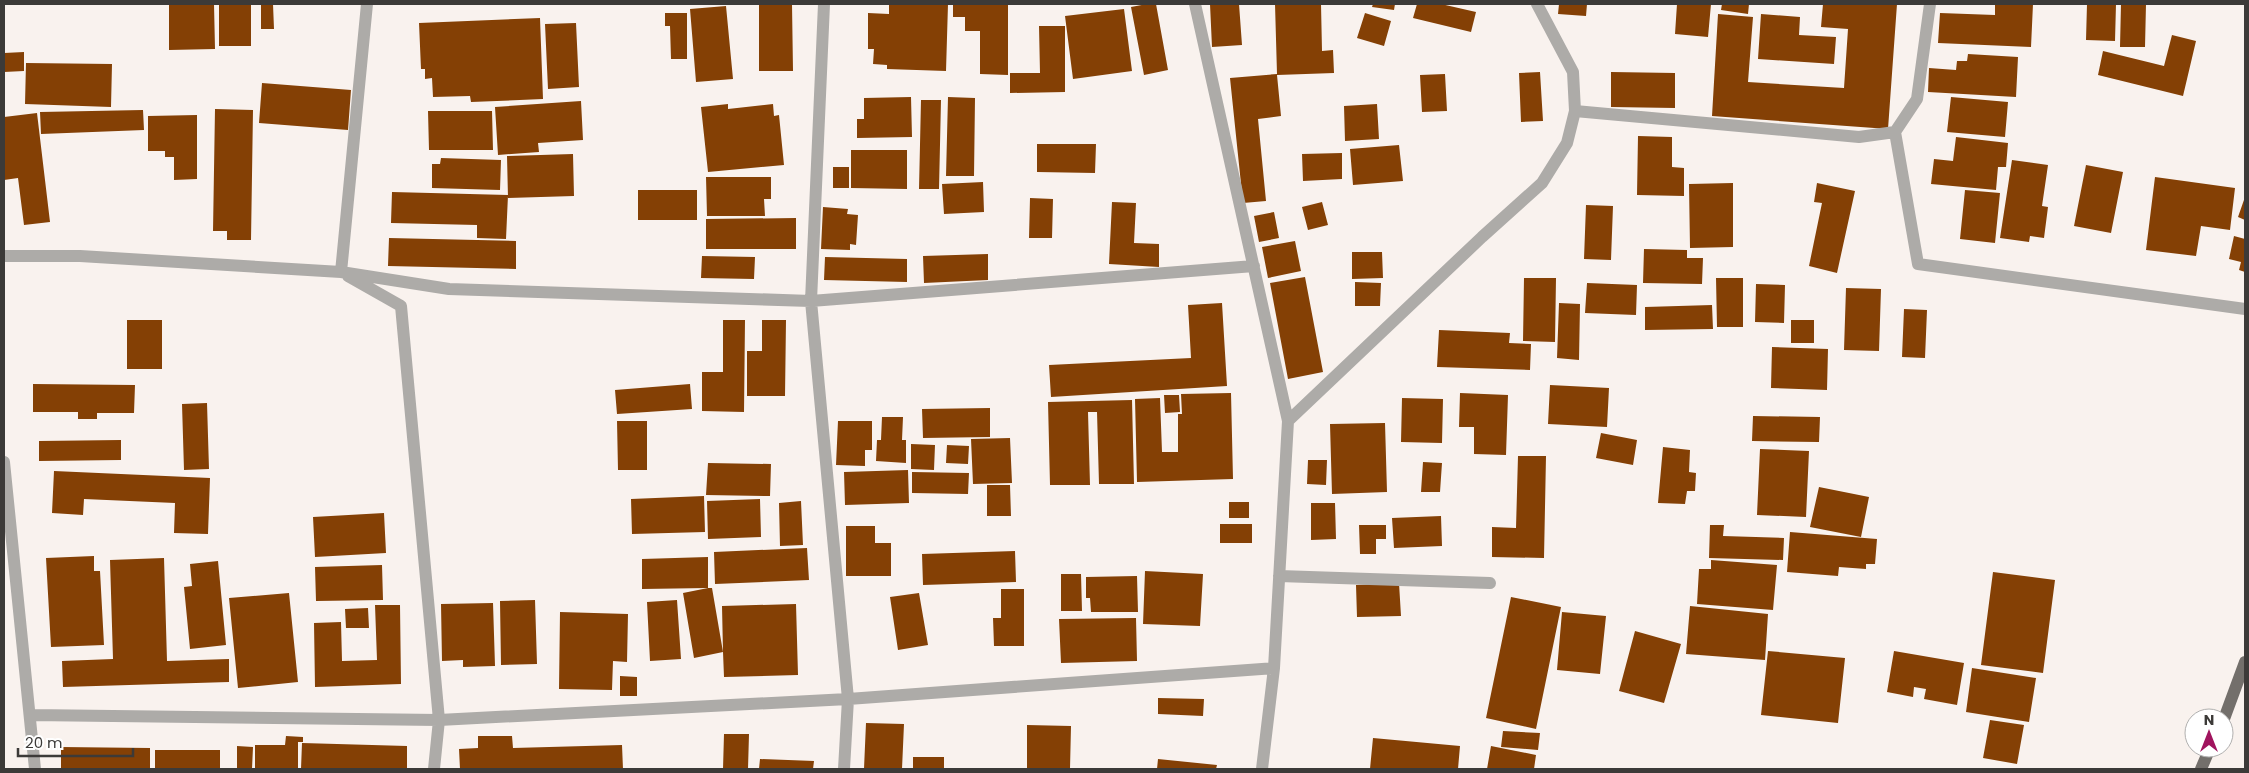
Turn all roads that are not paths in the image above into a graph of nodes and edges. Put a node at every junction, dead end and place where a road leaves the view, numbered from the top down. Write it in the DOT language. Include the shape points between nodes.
graph roads {
  1 [pos="367,4"];
  2 [pos="824,4"];
  3 [pos="1195,4"];
  4 [pos="1537,4"];
  5 [pos="1930,4"];
  6 [pos="1575,111"];
  7 [pos="1895,132"];
  8 [pos="4,256"];
  9 [pos="1254,266"];
  10 [pos="341,272"];
  11 [pos="811,301"];
  12 [pos="2245,308"];
  13 [pos="1288,421"];
  14 [pos="4,462"];
  15 [pos="1279,576"];
  16 [pos="1490,583"];
  17 [pos="2245,662"];
  18 [pos="1274,668"];
  19 [pos="848,699"];
  20 [pos="2228,708"];
  21 [pos="31,715"];
  22 [pos="439,720"];
  23 [pos="35,769"];
  24 [pos="434,769"];
  25 [pos="844,769"];
  26 [pos="1262,769"];
  1 -- 10 [label="street"];
  2 -- 11 [label="street"];
  3 -- 9 [label="street"];
  4 -- 6 [label="street" via="1573,72"];
  5 -- 7 [label="street" via="1917,99"];
  6 -- 7 [label="street" via="1859,137"];
  6 -- 13 [label="street" via="1567,142 1542,183"];
  7 -- 12 [label="street" via="1918,264"];
  8 -- 10 [label="street" via="80,256"];
  9 -- 11 [label="street"];
  9 -- 13 [label="street"];
  10 -- 11 [label="street" via="449,289"];
  10 -- 22 [label="street" via="402,306"];
  11 -- 19 [label="street"];
  13 -- 15 [label="street"];
  14 -- 21 [label="street"];
  15 -- 16 [label="street"];
  15 -- 18 [label="street"];
  17 -- 20 [label="main road"];
  18 -- 19 [label="street"];
  18 -- 26 [label="street"];
  19 -- 22 [label="street"];
  19 -- 25 [label="street"];
  21 -- 22 [label="street"];
  21 -- 23 [label="street"];
  22 -- 24 [label="street"];
}
